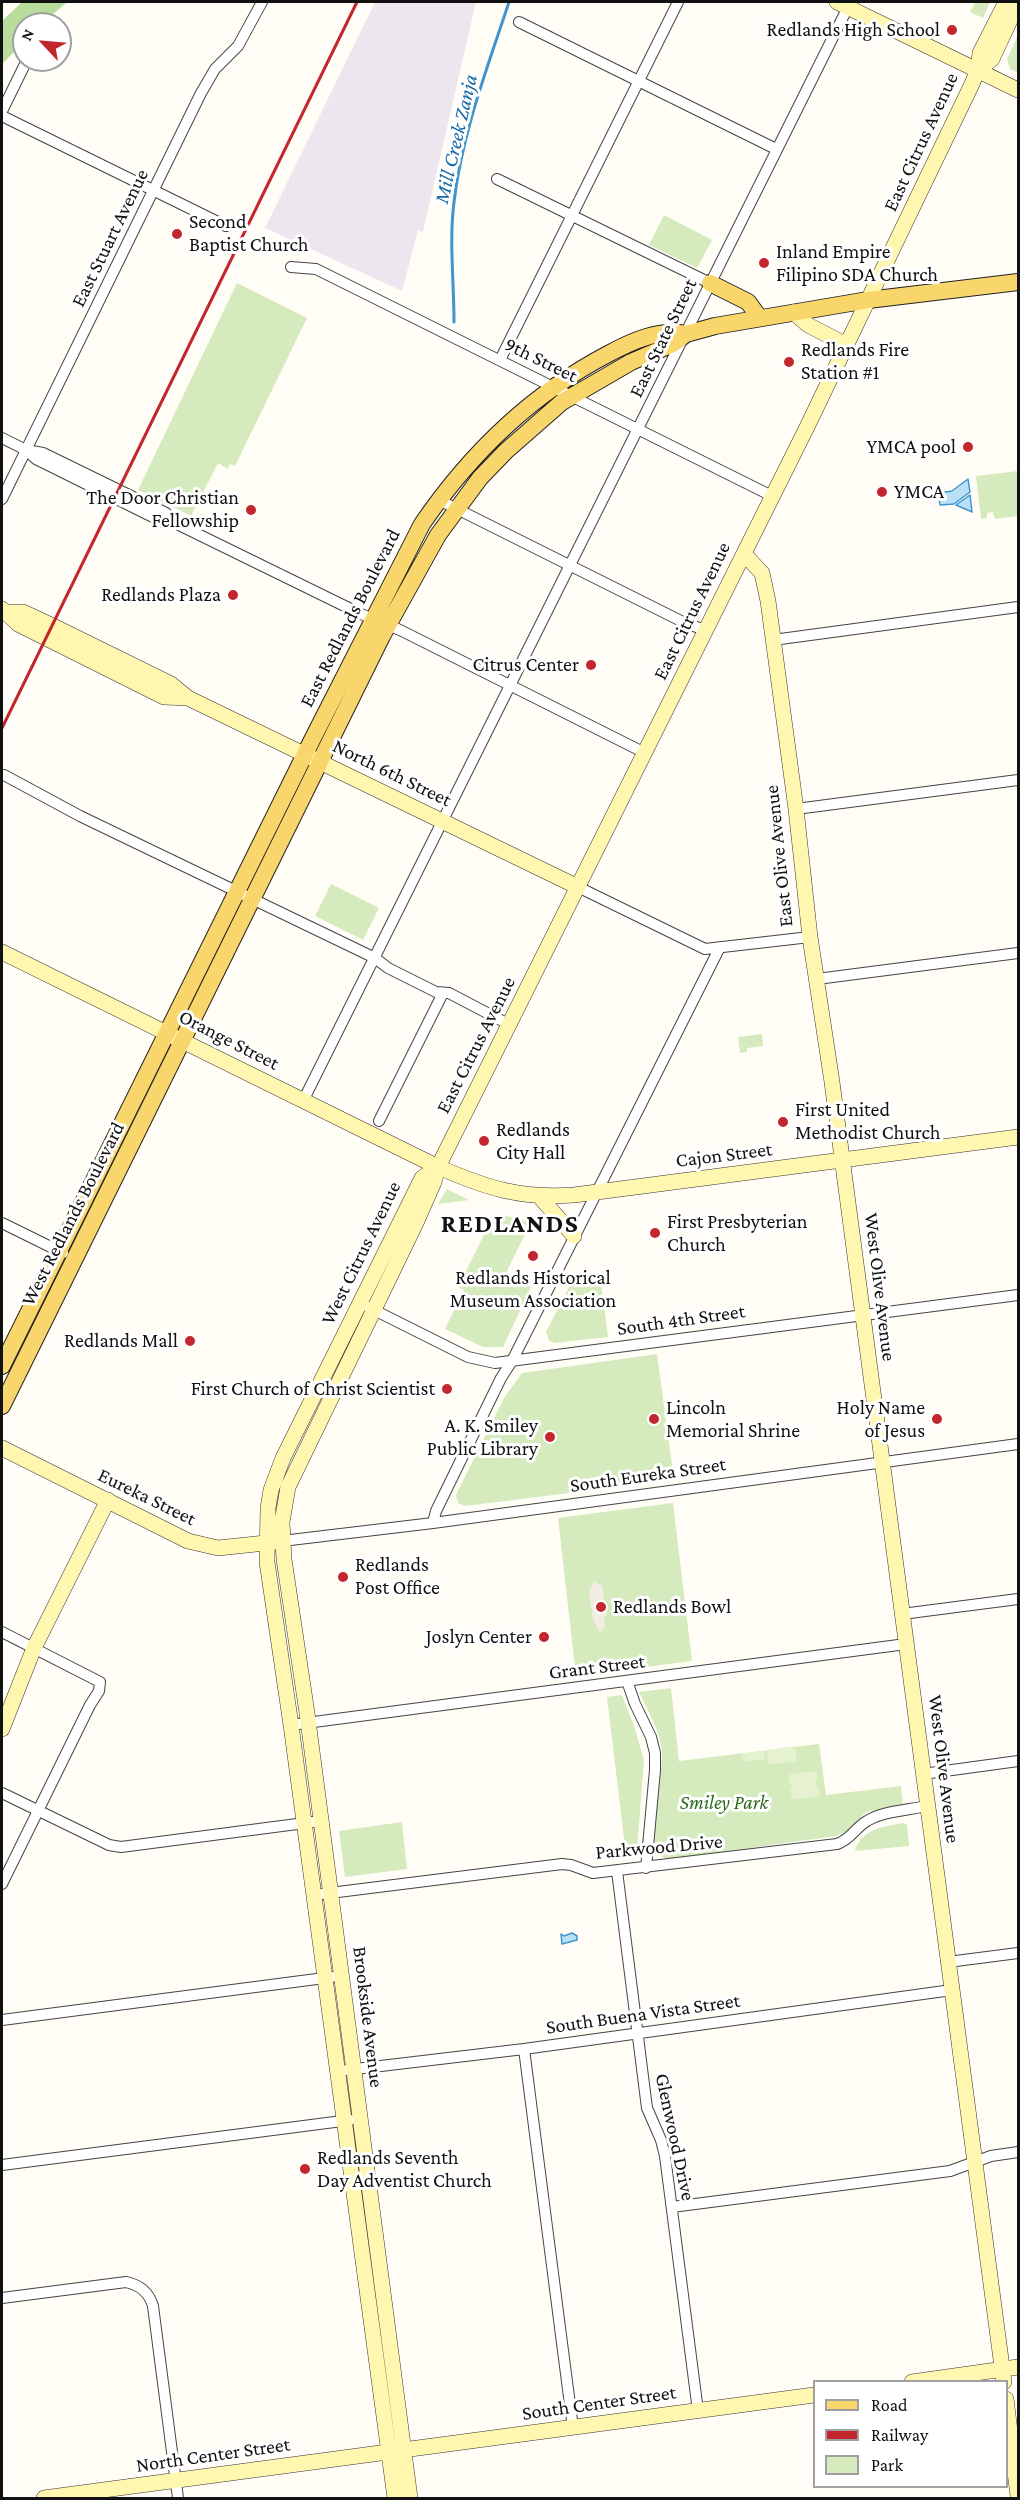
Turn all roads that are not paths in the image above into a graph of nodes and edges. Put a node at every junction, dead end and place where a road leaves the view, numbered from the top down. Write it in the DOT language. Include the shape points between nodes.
graph roads {
  1 [pos="262,2"];
  2 [pos="678,2"];
  3 [pos="1006,2"];
  4 [pos="1018,3"];
  5 [pos="842,4"];
  6 [pos="519,22"];
  7 [pos="978,70"];
  8 [pos="21,72"];
  9 [pos="638,81"];
  10 [pos="1018,90"];
  11 [pos="2,111"];
  12 [pos="2,116"];
  13 [pos="776,149"];
  14 [pos="497,179"];
  15 [pos="153,190"];
  16 [pos="571,215"];
  17 [pos="226,226"];
  18 [pos="291,267"];
  19 [pos="1018,282"];
  20 [pos="710,283"];
  21 [pos="868,300"];
  22 [pos="793,312"];
  23 [pos="759,317"];
  24 [pos="686,334"];
  25 [pos="847,345"];
  26 [pos="501,360"];
  27 [pos="555,386"];
  28 [pos="572,395"];
  29 [pos="638,429"];
  30 [pos="2,438"];
  31 [pos="26,450"];
  32 [pos="772,496"];
  33 [pos="2,499"];
  34 [pos="439,500"];
  35 [pos="456,509"];
  36 [pos="744,554"];
  37 [pos="570,565"];
  38 [pos="1018,607"];
  39 [pos="4,611"];
  40 [pos="381,622"];
  41 [pos="706,630"];
  42 [pos="773,639"];
  43 [pos="511,684"];
  44 [pos="645,753"];
  45 [pos="305,754"];
  46 [pos="321,762"];
  47 [pos="4,775"];
  48 [pos="1018,780"];
  49 [pos="796,809"];
  50 [pos="442,821"];
  51 [pos="578,887"];
  52 [pos="245,896"];
  53 [pos="810,937"];
  54 [pos="720,947"];
  55 [pos="2,952"];
  56 [pos="1018,953"];
  57 [pos="375,958"];
  58 [pos="817,979"];
  59 [pos="442,993"];
  60 [pos="510,1025"];
  61 [pos="175,1037"];
  62 [pos="303,1101"];
  63 [pos="378,1121"];
  64 [pos="1018,1137"];
  65 [pos="842,1162"];
  66 [pos="438,1167"];
  67 [pos="596,1192"];
  68 [pos="539,1196"];
  69 [pos="2,1223"];
  70 [pos="574,1236"];
  71 [pos="67,1254"];
  72 [pos="1018,1295"];
  73 [pos="360,1303"];
  74 [pos="374,1310"];
  75 [pos="863,1315"];
  76 [pos="512,1361"];
  77 [pos="2,1366"];
  78 [pos="2,1406"];
  79 [pos="1018,1444"];
  80 [pos="2,1448"];
  81 [pos="882,1462"];
  82 [pos="108,1500"];
  83 [pos="433,1523"];
  84 [pos="282,1541"];
  85 [pos="266,1543"];
  86 [pos="1018,1599"];
  87 [pos="902,1614"];
  88 [pos="2,1632"];
  89 [pos="906,1644"];
  90 [pos="34,1648"];
  91 [pos="627,1681"];
  92 [pos="308,1724"];
  93 [pos="291,1725"];
  94 [pos="2,1729"];
  95 [pos="1018,1761"];
  96 [pos="923,1774"];
  97 [pos="2,1793"];
  98 [pos="927,1806"];
  99 [pos="38,1810"];
  100 [pos="320,1821"];
  101 [pos="304,1823"];
  102 [pos="646,1868"];
  103 [pos="617,1871"];
  104 [pos="2,1884"];
  105 [pos="330,1893"];
  106 [pos="314,1895"];
  107 [pos="1018,1953"];
  108 [pos="948,1962"];
  109 [pos="341,1976"];
  110 [pos="324,1978"];
  111 [pos="952,1990"];
  112 [pos="2,2020"];
  113 [pos="638,2033"];
  114 [pos="524,2049"];
  115 [pos="353,2069"];
  116 [pos="337,2071"];
  117 [pos="360,2119"];
  118 [pos="344,2121"];
  119 [pos="1018,2152"];
  120 [pos="974,2161"];
  121 [pos="2,2165"];
  122 [pos="672,2207"];
  123 [pos="2,2298"];
  124 [pos="1018,2367"];
  125 [pos="1003,2375"];
  126 [pos="938,2380"];
  127 [pos="813,2395"];
  128 [pos="698,2411"];
  129 [pos="1008,2415"];
  130 [pos="573,2428"];
  131 [pos="396,2452"];
  132 [pos="176,2482"];
  133 [pos="1018,2496"];
  134 [pos="44,2499"];
  135 [pos="178,2499"];
  136 [pos="395,2499"];
  137 [pos="410,2499"];
  1 -- 15 [label="street, East Stuart Avenue" via="238,46 208,81"];
  2 -- 9 [label="street"];
  3 -- 7 [label="main road, East Citrus Avenue" via="981,53"];
  4 -- 7 [label="main road, East Citrus Avenue" via="992,59"];
  5 -- 7 [label="main road"];
  5 -- 13 [label="street, East State Street"];
  6 -- 9 [label="street"];
  7 -- 10 [label="main road"];
  7 -- 21 [label="main road, East Citrus Avenue"];
  8 -- 11 [label="street"];
  9 -- 13 [label="street"];
  9 -- 16 [label="street"];
  12 -- 15 [label="street"];
  13 -- 20 [label="street, East State Street"];
  14 -- 16 [label="street"];
  15 -- 17 [label="street"];
  15 -- 31 [label="street, East Stuart Avenue"];
  16 -- 20 [label="street"];
  16 -- 26 [label="street"];
  18 -- 26 [label="street, 9th Street" via="315,269"];
  19 -- 21 [label="main road, East Redlands Boulevard"];
  20 -- 23 [label="main road" via="748,302"];
  20 -- 24 [label="street, East State Street"];
  21 -- 22 [label="main road, East Redlands Boulevard"];
  21 -- 25 [label="main road, East Citrus Avenue"];
  22 -- 23 [label="main road, East Redlands Boulevard"];
  22 -- 25 [label="main road" via="808,326"];
  23 -- 24 [label="main road, East Redlands Boulevard"];
  24 -- 27 [label="main road, East Redlands Boulevard" via="652,335 585,366"];
  24 -- 28 [label="main road, East Redlands Boulevard"];
  24 -- 29 [label="street, East State Street"];
  25 -- 32 [label="main road, East Citrus Avenue"];
  26 -- 27 [label="street, 9th Street"];
  27 -- 28 [label="street, 9th Street"];
  27 -- 34 [label="main road, East Redlands Boulevard" via="507,425"];
  28 -- 29 [label="street, 9th Street"];
  28 -- 35 [label="main road, East Redlands Boulevard" via="506,451"];
  29 -- 32 [label="street, 9th Street"];
  29 -- 37 [label="street, East State Street"];
  30 -- 31 [label="street"];
  31 -- 33 [label="street, East Stuart Avenue"];
  31 -- 40 [label="street" via="64,463 166,513 175,523"];
  32 -- 36 [label="main road, East Citrus Avenue"];
  34 -- 35 [label="street"];
  34 -- 40 [label="main road, East Redlands Boulevard" via="408,548"];
  35 -- 37 [label="street"];
  35 -- 40 [label="main road, East Redlands Boulevard"];
  36 -- 41 [label="main road, East Citrus Avenue"];
  36 -- 42 [label="main road, East Olive Avenue" via="765,580"];
  37 -- 41 [label="street"];
  37 -- 43 [label="street, East State Street"];
  38 -- 42 [label="street"];
  39 -- 45 [label="main road, North 6th Street" via="22,612 51,625 171,684 188,698"];
  40 -- 43 [label="street"];
  40 -- 45 [label="main road, East Redlands Boulevard"];
  40 -- 46 [label="main road, East Redlands Boulevard"];
  41 -- 44 [label="main road, East Citrus Avenue"];
  42 -- 49 [label="main road, East Olive Avenue"];
  43 -- 44 [label="street"];
  43 -- 50 [label="street, East State Street"];
  44 -- 51 [label="main road, East Citrus Avenue"];
  45 -- 46 [label="main road, North 6th Street"];
  45 -- 52 [label="main road, East Redlands Boulevard"];
  46 -- 50 [label="main road, North 6th Street"];
  46 -- 52 [label="main road, East Redlands Boulevard"];
  47 -- 52 [label="street"];
  48 -- 49 [label="street"];
  49 -- 53 [label="main road, East Olive Avenue"];
  50 -- 51 [label="main road, North 6th Street"];
  50 -- 57 [label="street, East State Street"];
  51 -- 54 [label="street" via="702,948"];
  51 -- 60 [label="main road, East Citrus Avenue"];
  52 -- 57 [label="street"];
  52 -- 61 [label="main road, East Redlands Boulevard"];
  53 -- 54 [label="street"];
  53 -- 58 [label="main road, East Olive Avenue"];
  54 -- 67 [label="street"];
  55 -- 61 [label="main road, Orange Street"];
  56 -- 58 [label="street"];
  57 -- 59 [label="street"];
  57 -- 62 [label="street, East State Street"];
  58 -- 65 [label="main road, East Olive Avenue"];
  59 -- 60 [label="street"];
  59 -- 63 [label="street"];
  60 -- 66 [label="main road, East Citrus Avenue"];
  61 -- 62 [label="main road, Orange Street"];
  61 -- 71 [label="main road, West Redlands Boulevard"];
  62 -- 66 [label="main road, Orange Street"];
  64 -- 65 [label="main road, Cajon Street"];
  65 -- 67 [label="main road, Cajon Street"];
  65 -- 75 [label="main road, West Olive Avenue"];
  66 -- 68 [label="main road, Cajon Street" via="478,1185"];
  66 -- 73 [label="main road, West Citrus Avenue" via="422,1178"];
  66 -- 74 [label="main road, West Citrus Avenue"];
  67 -- 68 [label="main road, Cajon Street"];
  67 -- 70 [label="street"];
  68 -- 70 [label="main road"];
  69 -- 71 [label="street"];
  70 -- 76 [label="street"];
  71 -- 77 [label="main road, West Redlands Boulevard"];
  71 -- 78 [label="main road, West Redlands Boulevard"];
  72 -- 75 [label="street, South 4th Street"];
  73 -- 74 [label="street, South 4th Street"];
  73 -- 85 [label="main road, West Citrus Avenue" via="277,1471 268,1508"];
  74 -- 76 [label="street, South 4th Street" via="468,1357 495,1363"];
  74 -- 84 [label="main road, West Citrus Avenue" via="296,1467 284,1506"];
  75 -- 76 [label="street, South 4th Street"];
  75 -- 81 [label="main road, West Olive Avenue"];
  76 -- 83 [label="street"];
  79 -- 81 [label="street, South Eureka Street"];
  80 -- 82 [label="main road, Eureka Street"];
  81 -- 83 [label="street, South Eureka Street"];
  81 -- 87 [label="main road, West Olive Avenue"];
  82 -- 85 [label="main road, Eureka Street" via="206,1547"];
  82 -- 90 [label="main road"];
  83 -- 84 [label="street, South Eureka Street"];
  84 -- 85 [label="main road, Eureka Street"];
  84 -- 92 [label="main road, Brookside Avenue"];
  85 -- 93 [label="main road, Brookside Avenue"];
  86 -- 87 [label="street"];
  87 -- 89 [label="main road, West Olive Avenue"];
  88 -- 90 [label="street"];
  89 -- 91 [label="street, Grant Street"];
  89 -- 96 [label="main road, West Olive Avenue"];
  90 -- 94 [label="main road"];
  90 -- 99 [label="street" via="98,1679 99,1690"];
  91 -- 92 [label="street, Grant Street"];
  91 -- 102 [label="street" via="655,1753"];
  92 -- 93 [label="street, Grant Street"];
  92 -- 100 [label="main road, Brookside Avenue"];
  93 -- 101 [label="main road, Brookside Avenue"];
  95 -- 96 [label="street"];
  96 -- 98 [label="main road, West Olive Avenue"];
  97 -- 99 [label="street"];
  98 -- 102 [label="street, Parkwood Drive" via="873,1818 837,1844"];
  98 -- 108 [label="main road, West Olive Avenue"];
  99 -- 101 [label="street" via="109,1845 121,1847"];
  99 -- 104 [label="street"];
  100 -- 101 [label="street"];
  100 -- 105 [label="main road, Brookside Avenue"];
  101 -- 106 [label="main road, Brookside Avenue"];
  102 -- 103 [label="street, Parkwood Drive"];
  103 -- 105 [label="street, Parkwood Drive" via="593,1873 562,1864"];
  103 -- 113 [label="street, Glenwood Drive"];
  105 -- 106 [label="street, Parkwood Drive"];
  105 -- 109 [label="main road, Brookside Avenue"];
  106 -- 110 [label="main road, Brookside Avenue"];
  107 -- 108 [label="street"];
  108 -- 111 [label="main road, West Olive Avenue"];
  109 -- 110 [label="street"];
  109 -- 115 [label="main road, Brookside Avenue"];
  110 -- 112 [label="street"];
  110 -- 116 [label="main road, Brookside Avenue"];
  111 -- 113 [label="street, South Buena Vista Street"];
  111 -- 120 [label="main road, West Olive Avenue"];
  113 -- 114 [label="street, South Buena Vista Street"];
  113 -- 122 [label="street, Glenwood Drive" via="647,2108 661,2139"];
  114 -- 115 [label="street, South Buena Vista Street"];
  114 -- 130 [label="street"];
  115 -- 116 [label="street, South Buena Vista Street"];
  115 -- 117 [label="main road, Brookside Avenue"];
  116 -- 118 [label="main road, Brookside Avenue"];
  117 -- 118 [label="street"];
  117 -- 131 [label="main road, Brookside Avenue"];
  118 -- 121 [label="street"];
  118 -- 131 [label="main road, Brookside Avenue"];
  119 -- 120 [label="street"];
  120 -- 122 [label="street" via="950,2171"];
  120 -- 125 [label="main road, West Olive Avenue"];
  122 -- 128 [label="street, Glenwood Drive"];
  123 -- 132 [label="street" via="126,2282 143,2289 153,2306"];
  124 -- 125 [label="main road"];
  125 -- 126 [label="main road"];
  127 -- 128 [label="main road, South Center Street"];
  128 -- 130 [label="main road, South Center Street"];
  129 -- 133 [label="main road"];
  130 -- 131 [label="main road, South Center Street"];
  131 -- 132 [label="main road, North Center Street"];
  131 -- 136 [label="main road, Brookside Avenue"];
  131 -- 137 [label="main road, Brookside Avenue"];
  132 -- 134 [label="main road, North Center Street"];
  132 -- 135 [label="street"];
}
